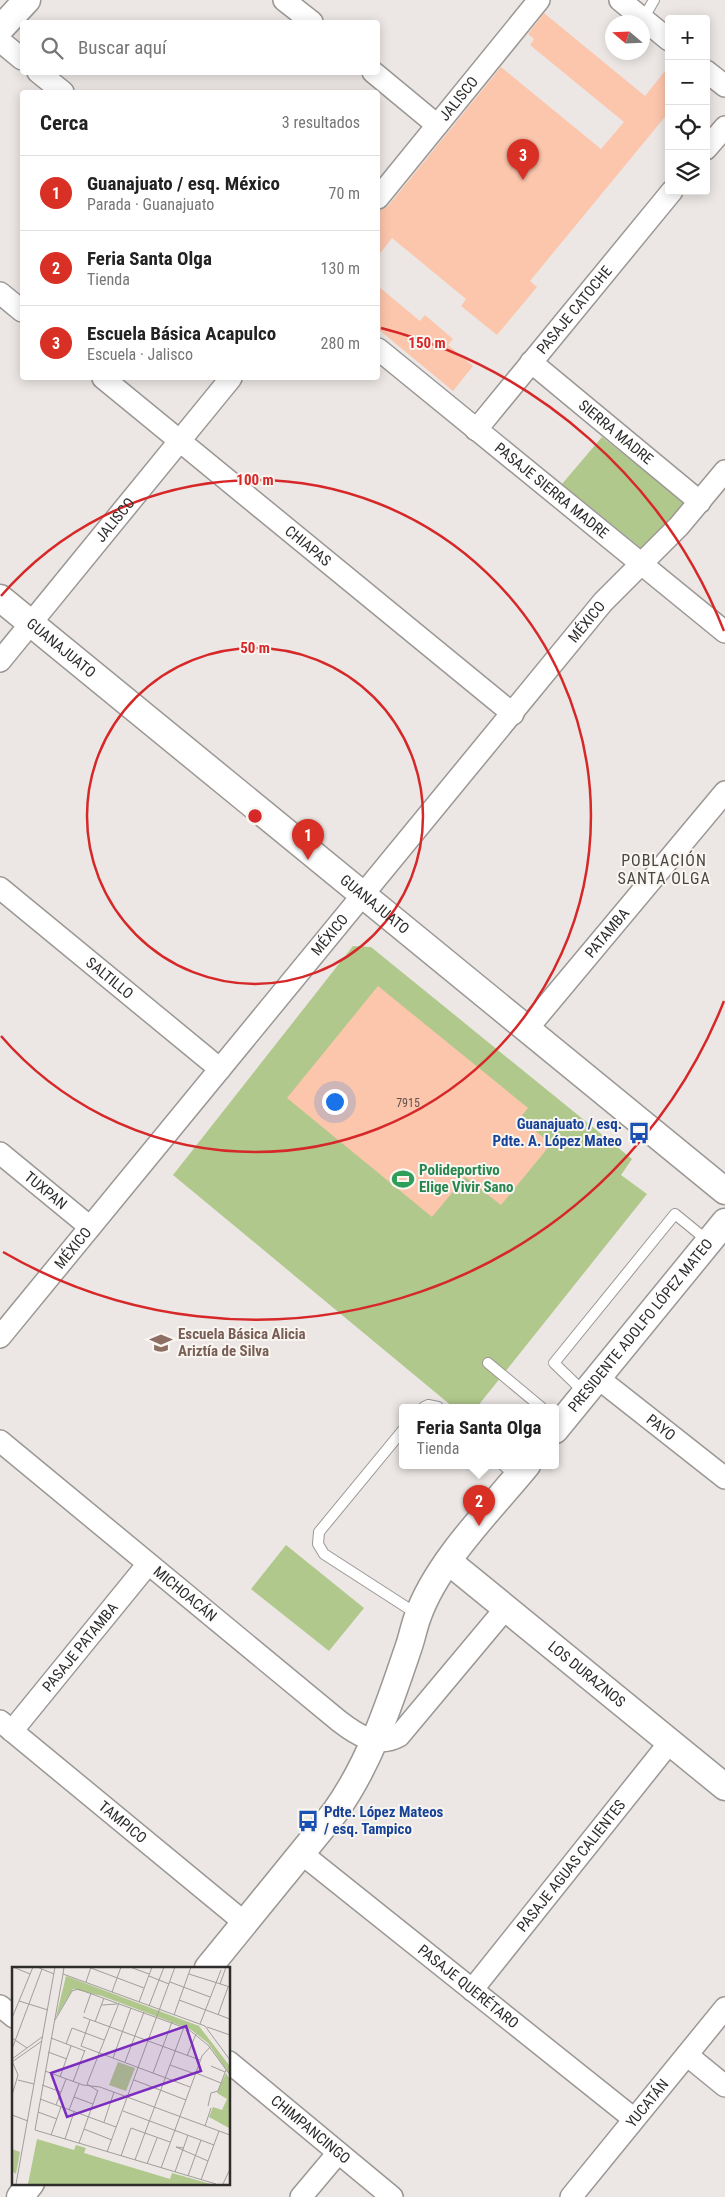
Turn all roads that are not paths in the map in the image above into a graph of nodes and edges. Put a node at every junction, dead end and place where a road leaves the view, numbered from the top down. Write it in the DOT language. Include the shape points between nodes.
graph roads {
  1 [pos="27,0"];
  2 [pos="284,0"];
  3 [pos="539,0"];
  4 [pos="620,0"];
  5 [pos="654,0"];
  6 [pos="638,15"];
  7 [pos="645,15"];
  8 [pos="309,20"];
  9 [pos="650,25"];
  10 [pos="0,30"];
  11 [pos="665,37"];
  12 [pos="0,41"];
  13 [pos="20,58"];
  14 [pos="710,74"];
  15 [pos="42,75"];
  16 [pos="377,75"];
  17 [pos="725,86"];
  18 [pos="60,90"];
  19 [pos="437,125"];
  20 [pos="725,126"];
  21 [pos="710,144"];
  22 [pos="669,195"];
  23 [pos="380,196"];
  24 [pos="0,293"];
  25 [pos="20,310"];
  26 [pos="380,351"];
  27 [pos="532,362"];
  28 [pos="105,380"];
  29 [pos="229,380"];
  30 [pos="476,430"];
  31 [pos="180,441"];
  32 [pos="725,472"];
  33 [pos="700,502"];
  34 [pos="641,564"];
  35 [pos="0,598"];
  36 [pos="30,623"];
  37 [pos="725,632"];
  38 [pos="0,661"];
  39 [pos="513,714"];
  40 [pos="725,792"];
  41 [pos="0,888"];
  42 [pos="362,894"];
  43 [pos="527,1029"];
  44 [pos="220,1069"];
  45 [pos="0,1153"];
  46 [pos="725,1191"];
  47 [pos="90,1227"];
  48 [pos="717,1232"];
  49 [pos="0,1337"];
  50 [pos="488,1363"];
  51 [pos="591,1386"];
  52 [pos="537,1404"];
  53 [pos="559,1422"];
  54 [pos="399,1435"];
  55 [pos="0,1442"];
  56 [pos="516,1469"];
  57 [pos="725,1478"];
  58 [pos="448,1561"];
  59 [pos="148,1564"];
  60 [pos="506,1608"];
  61 [pos="418,1615"];
  62 [pos="6,1726"];
  63 [pos="374,1741"];
  64 [pos="670,1742"];
  65 [pos="725,1787"];
  66 [pos="301,1853"];
  67 [pos="244,1923"];
  68 [pos="209,1967"];
  69 [pos="472,1990"];
  70 [pos="0,2006"];
  71 [pos="725,2008"];
  72 [pos="12,2015"];
  73 [pos="687,2055"];
  74 [pos="230,2063"];
  75 [pos="725,2086"];
  76 [pos="634,2119"];
  77 [pos="338,2152"];
  78 [pos="30,2184"];
  79 [pos="20,2197"];
  80 [pos="301,2197"];
  81 [pos="392,2197"];
  82 [pos="571,2197"];
  1 -- 10 [label="street"];
  2 -- 8 [label="street"];
  3 -- 19 [label="street, JALISCO"];
  4 -- 6 [label="street"];
  5 -- 7 [label="lane"];
  9 -- 11 [label="street"];
  12 -- 13 [label="street"];
  14 -- 17 [label="street"];
  15 -- 18 [label="street"];
  16 -- 19 [label="street"];
  19 -- 23 [label="street, JALISCO"];
  20 -- 21 [label="street"];
  22 -- 27 [label="street, PASAJE CATOCHE"];
  24 -- 25 [label="street"];
  26 -- 30 [label="street, PASAJE SIERRA MADRE"];
  27 -- 30 [label="street, PASAJE CATOCHE"];
  27 -- 33 [label="street, SIERRA MADRE"];
  28 -- 31 [label="street, CHIAPAS"];
  29 -- 31 [label="street, JALISCO"];
  30 -- 34 [label="street, PASAJE SIERRA MADRE"];
  31 -- 36 [label="street, JALISCO"];
  31 -- 39 [label="street, CHIAPAS"];
  32 -- 33 [label="street, MÉXICO"];
  33 -- 34 [label="street, MÉXICO"];
  34 -- 37 [label="street, PASAJE SIERRA MADRE"];
  34 -- 39 [label="street, MÉXICO" via="603,602"];
  35 -- 36 [label="street, GUANAJUATO"];
  36 -- 38 [label="street, JALISCO"];
  36 -- 42 [label="street, GUANAJUATO"];
  39 -- 42 [label="street, MÉXICO"];
  40 -- 43 [label="street, PATAMBA"];
  41 -- 44 [label="street, SALTILLO"];
  42 -- 43 [label="street, GUANAJUATO"];
  42 -- 44 [label="street, MÉXICO"];
  43 -- 46 [label="street, GUANAJUATO"];
  44 -- 47 [label="street, MÉXICO"];
  45 -- 47 [label="street, TUXPAN"];
  47 -- 49 [label="street, MÉXICO"];
  48 -- 51 [label="street, PRESIDENTE ADOLFO LÓPEZ MATEO"];
  48 -- 51 [label="lane" via="675,1214 554,1363"];
  50 -- 52 [label="lane"];
  51 -- 53 [label="street, PRESIDENTE ADOLFO LÓPEZ MATEO"];
  51 -- 57 [label="street, PAYO"];
  54 -- 61 [label="lane" via="319,1532 318,1544 324,1554"];
  55 -- 59 [label="street, MICHOACÁN"];
  56 -- 58 [label="street"];
  58 -- 60 [label="street, LOS DURAZNOS"];
  58 -- 61 [label="street"];
  59 -- 62 [label="street, PASAJE PATAMBA"];
  59 -- 63 [label="street, MICHOACÁN" via="339,1721"];
  60 -- 63 [label="street" via="399,1736 383,1742"];
  60 -- 64 [label="street, LOS DURAZNOS"];
  61 -- 63 [label="street"];
  62 -- 67 [label="street, TAMPICO"];
  63 -- 66 [label="street" via="350,1791"];
  64 -- 65 [label="street, LOS DURAZNOS"];
  64 -- 69 [label="street, PASAJE AGUAS CALIENTES"];
  66 -- 67 [label="street"];
  66 -- 69 [label="street, PASAJE QUERÉTARO"];
  67 -- 68 [label="street"];
  69 -- 76 [label="street, PASAJE QUERÉTARO"];
  70 -- 72 [label="street"];
  71 -- 73 [label="street, YUCATÁN"];
  73 -- 75 [label="street"];
  73 -- 76 [label="street, YUCATÁN"];
  74 -- 77 [label="street, CHIMPANCINGO"];
  76 -- 82 [label="street, YUCATÁN"];
  77 -- 80 [label="street"];
  77 -- 81 [label="street, CHIMPANCINGO"];
  78 -- 79 [label="street"];
}
